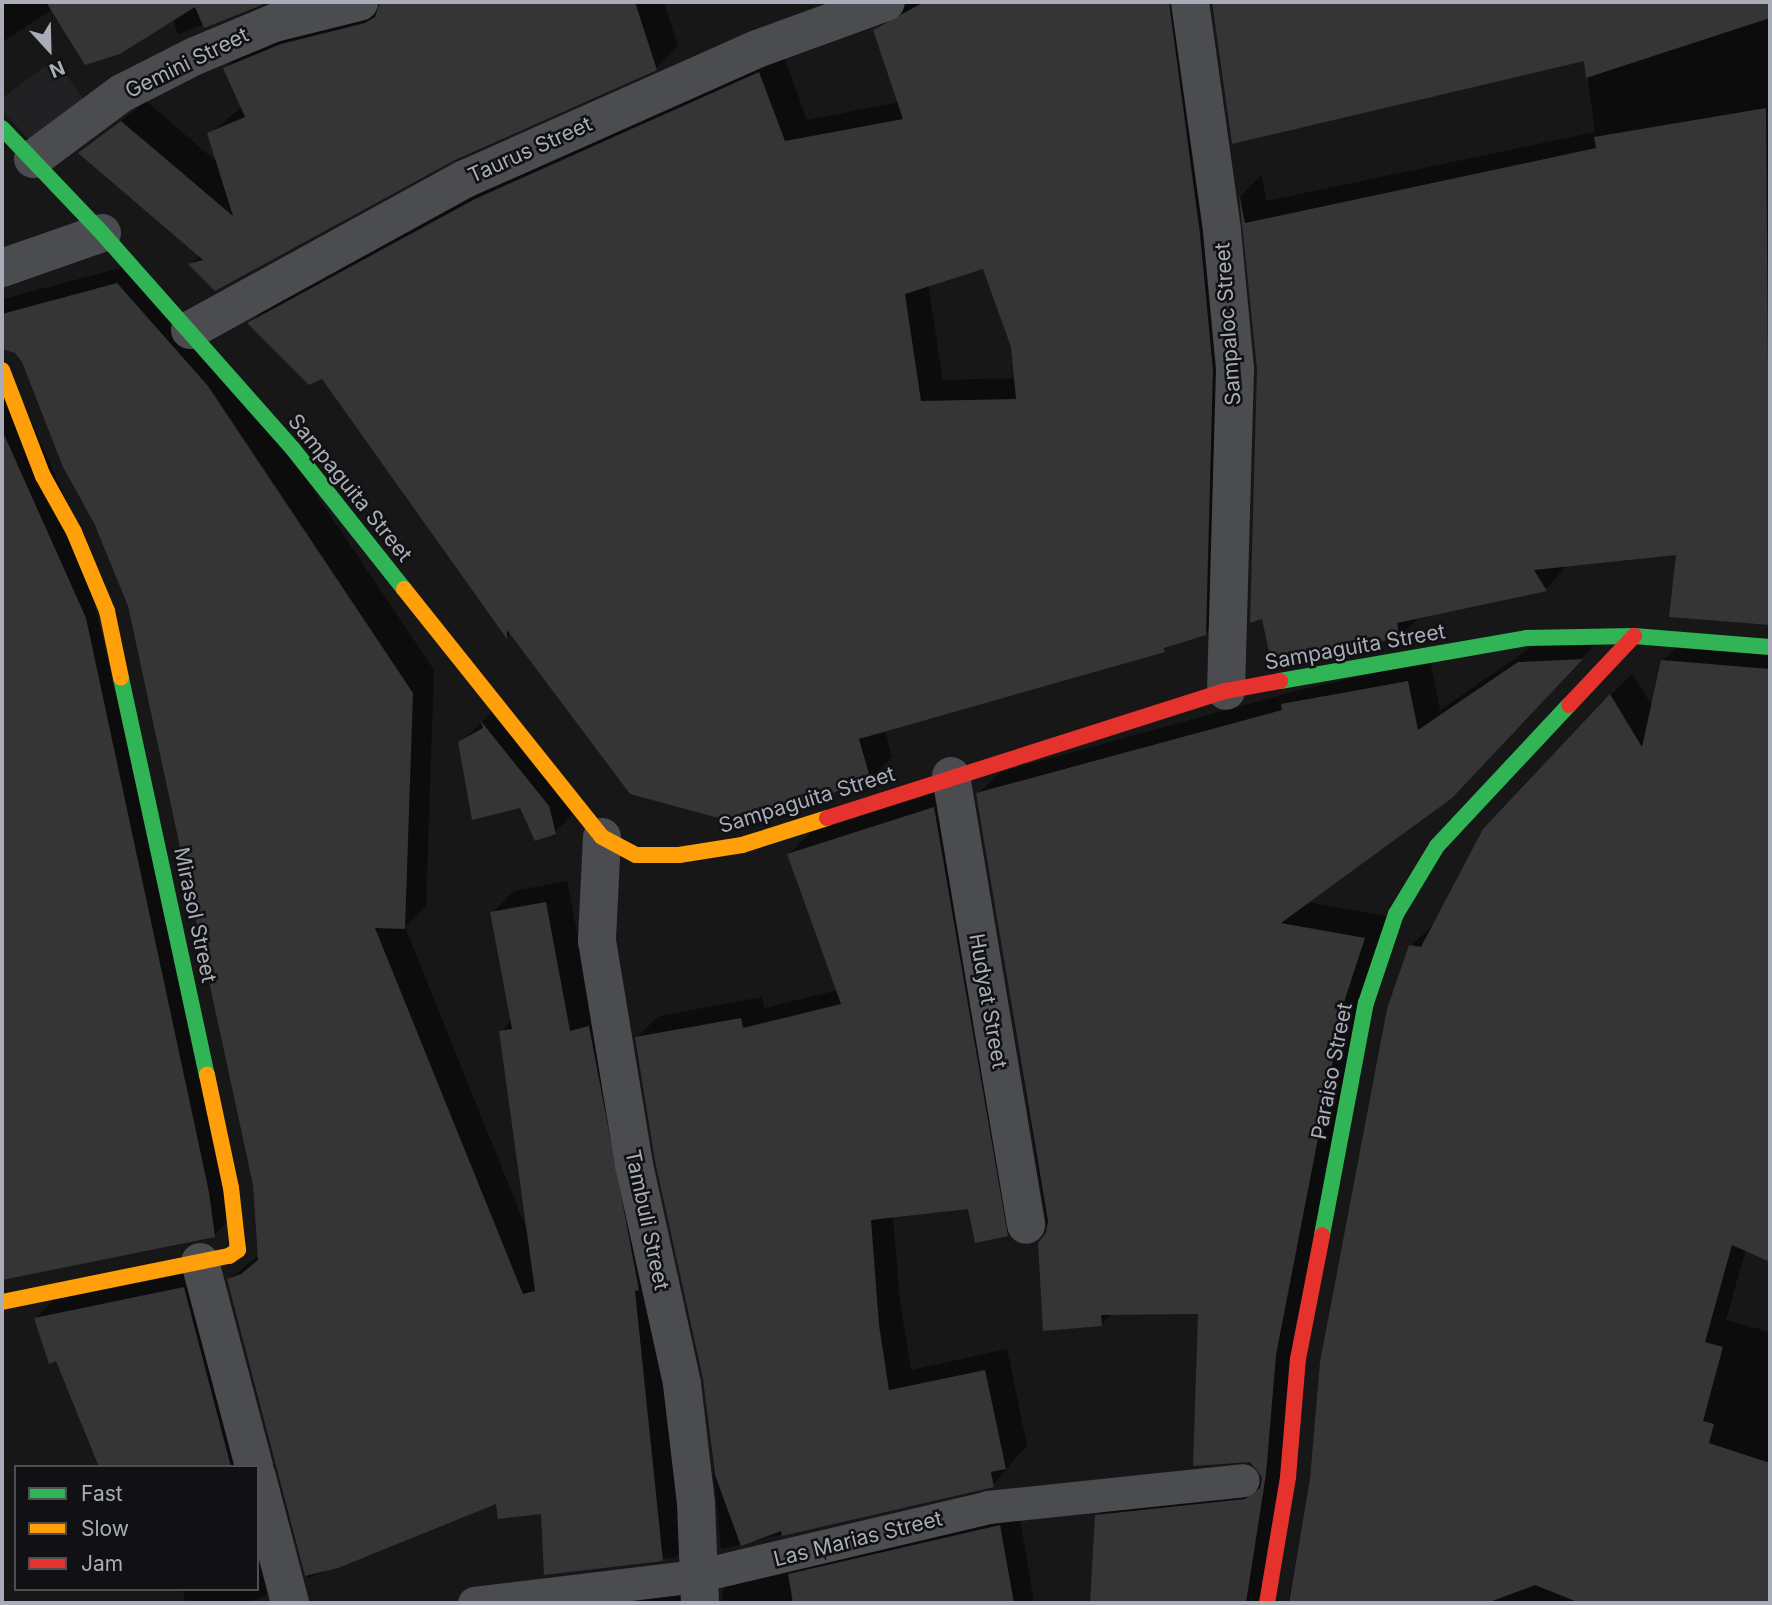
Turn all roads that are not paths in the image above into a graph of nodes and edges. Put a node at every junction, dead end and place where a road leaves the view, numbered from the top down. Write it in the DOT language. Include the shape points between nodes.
graph roads {
  1 [pos="359,2"];
  2 [pos="886,2"];
  3 [pos="1190,2"];
  4 [pos="2,128"];
  5 [pos="33,159"];
  6 [pos="102,233"];
  7 [pos="2,268"];
  8 [pos="190,330"];
  9 [pos="2,370"];
  10 [pos="1634,636"];
  11 [pos="1770,647"];
  12 [pos="1226,691"];
  13 [pos="951,776"];
  14 [pos="602,837"];
  15 [pos="1026,1225"];
  16 [pos="200,1262"];
  17 [pos="2,1302"];
  18 [pos="253,1465"];
  19 [pos="1243,1480"];
  20 [pos="259,1485"];
  21 [pos="699,1590"];
  22 [pos="290,1603"];
  23 [pos="474,1603"];
  24 [pos="1267,1603"];
  1 -- 5 [label="street, Gemini Street" via="274,23 195,57 122,93"];
  2 -- 8 [label="street, Taurus Street" via="757,50 465,179"];
  3 -- 12 [label="street, Sampaloc Street" via="1222,231 1235,369"];
  4 -- 5 [label="street, Sampaguita Street"];
  5 -- 6 [label="street, Sampaguita Street"];
  6 -- 7 [label="street"];
  6 -- 8 [label="street, Sampaguita Street"];
  8 -- 14 [label="street, Sampaguita Street" via="293,449"];
  9 -- 16 [label="street, Mirasol Street" via="43,476 74,532 107,611 140,759 238,1238 234,1254"];
  10 -- 11 [label="street, Sampaguita Street"];
  10 -- 12 [label="street, Sampaguita Street" via="1526,638"];
  10 -- 24 [label="street, Paraiso Street" via="1437,846 1396,914 1366,1003 1298,1359 1288,1477"];
  12 -- 13 [label="street, Sampaguita Street"];
  13 -- 14 [label="street, Sampaguita Street" via="742,845 679,855 636,855"];
  13 -- 15 [label="street, Hudyat Street"];
  14 -- 21 [label="street, Tambuli Street" via="597,941 634,1166 682,1384 696,1504"];
  16 -- 17 [label="street, Mirasol Street"];
  16 -- 18 [label="street"];
  19 -- 21 [label="lane, Las Marias Street" via="988,1507"];
  20 -- 22 [label="street"];
  21 -- 23 [label="lane, Las Marias Street"];
}
